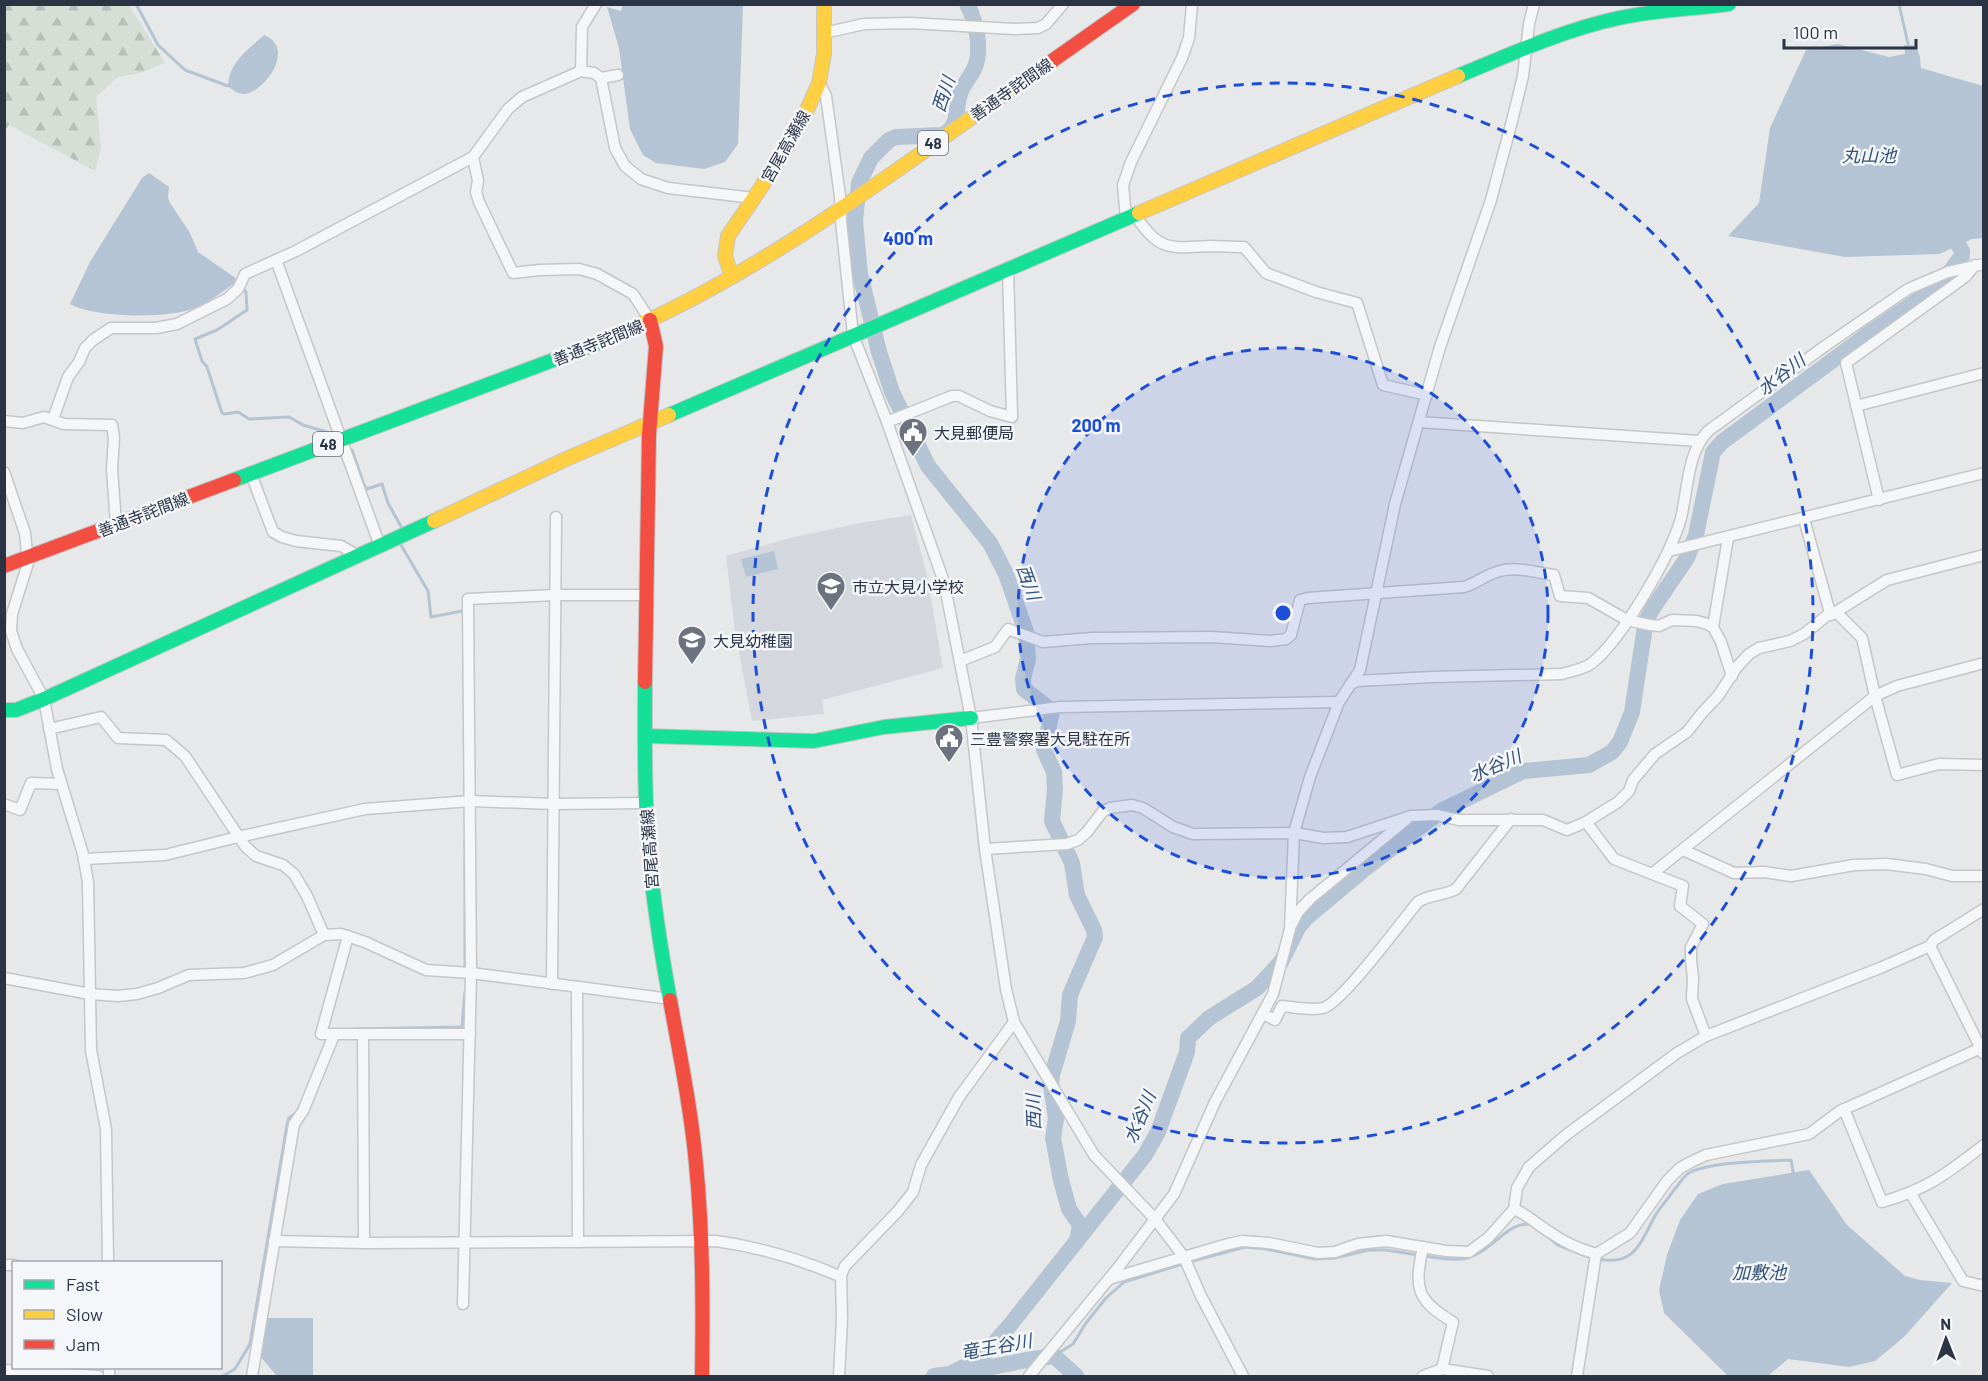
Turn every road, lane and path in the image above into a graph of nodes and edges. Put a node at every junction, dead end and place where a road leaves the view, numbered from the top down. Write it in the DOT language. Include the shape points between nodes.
graph roads {
  1 [pos="586,4"];
  2 [pos="596,4"];
  3 [pos="824,4"];
  4 [pos="1063,4"];
  5 [pos="1132,4"];
  6 [pos="1192,4"];
  7 [pos="1534,4"];
  8 [pos="1729,4"];
  9 [pos="589,16"];
  10 [pos="824,33"];
  11 [pos="1527,49"];
  12 [pos="580,71"];
  13 [pos="618,75"];
  14 [pos="601,78"];
  15 [pos="819,82"];
  16 [pos="473,157"];
  17 [pos="754,198"];
  18 [pos="841,210"];
  19 [pos="1130,217"];
  20 [pos="276,260"];
  21 [pos="1979,265"];
  22 [pos="1008,268"];
  23 [pos="732,277"];
  24 [pos="650,320"];
  25 [pos="853,335"];
  26 [pos="1983,373"];
  27 [pos="1427,395"];
  28 [pos="1856,406"];
  29 [pos="53,419"];
  30 [pos="4,421"];
  31 [pos="887,422"];
  32 [pos="1419,422"];
  33 [pos="650,423"];
  34 [pos="342,439"];
  35 [pos="1700,441"];
  36 [pos="4,472"];
  37 [pos="1983,473"];
  38 [pos="251,474"];
  39 [pos="1879,500"];
  40 [pos="556,517"];
  41 [pos="1803,519"];
  42 [pos="116,524"];
  43 [pos="1728,538"];
  44 [pos="380,546"];
  45 [pos="1669,551"];
  46 [pos="357,555"];
  47 [pos="1983,555"];
  48 [pos="28,557"];
  49 [pos="4,566"];
  50 [pos="1376,594"];
  51 [pos="555,595"];
  52 [pos="645,595"];
  53 [pos="1833,612"];
  54 [pos="1627,620"];
  55 [pos="1713,627"];
  56 [pos="960,660"];
  57 [pos="1983,663"];
  58 [pos="1732,676"];
  59 [pos="1350,684"];
  60 [pos="1875,696"];
  61 [pos="44,699"];
  62 [pos="1340,702"];
  63 [pos="4,710"];
  64 [pos="971,718"];
  65 [pos="50,729"];
  66 [pos="646,736"];
  67 [pos="1983,765"];
  68 [pos="61,784"];
  69 [pos="470,801"];
  70 [pos="646,803"];
  71 [pos="4,804"];
  72 [pos="554,804"];
  73 [pos="1411,816"];
  74 [pos="1511,819"];
  75 [pos="1586,822"];
  76 [pos="1294,833"];
  77 [pos="238,837"];
  78 [pos="985,849"];
  79 [pos="1683,850"];
  80 [pos="84,859"];
  81 [pos="1653,873"];
  82 [pos="1983,876"];
  83 [pos="1983,909"];
  84 [pos="1290,929"];
  85 [pos="324,935"];
  86 [pos="348,936"];
  87 [pos="1930,946"];
  88 [pos="471,973"];
  89 [pos="4,978"];
  90 [pos="552,984"];
  91 [pos="577,987"];
  92 [pos="90,994"];
  93 [pos="663,998"];
  94 [pos="1263,1014"];
  95 [pos="1014,1022"];
  96 [pos="470,1034"];
  97 [pos="334,1035"];
  98 [pos="363,1035"];
  99 [pos="1706,1036"];
  100 [pos="1982,1051"];
  101 [pos="1844,1109"];
  102 [pos="1983,1145"];
  103 [pos="1911,1194"];
  104 [pos="1514,1209"];
  105 [pos="1155,1219"];
  106 [pos="274,1241"];
  107 [pos="702,1241"];
  108 [pos="578,1242"];
  109 [pos="364,1243"];
  110 [pos="465,1243"];
  111 [pos="1422,1252"];
  112 [pos="1596,1254"];
  113 [pos="108,1261"];
  114 [pos="1186,1261"];
  115 [pos="842,1275"];
  116 [pos="1108,1279"];
  117 [pos="1983,1286"];
  118 [pos="463,1304"];
  119 [pos="1442,1369"];
  120 [pos="4,1370"];
  121 [pos="840,1376"];
  122 [pos="98,1377"];
  123 [pos="252,1377"];
  124 [pos="702,1377"];
  125 [pos="1029,1377"];
  126 [pos="1243,1377"];
  127 [pos="1423,1377"];
  128 [pos="1488,1377"];
  129 [pos="1577,1377"];
  1 -- 9 [label="street"];
  2 -- 9 [label="street"];
  3 -- 10 [label="main road, 宮尾高瀬線"];
  4 -- 10 [label="street" via="1038,28 864,24"];
  5 -- 18 [label="main road, 善通寺詫間線 / 48"];
  6 -- 19 [label="street" via="1189,38 1182,58 1123,185"];
  7 -- 11 [label="street"];
  8 -- 11 [label="main road" via="1619,18"];
  9 -- 12 [label="street" via="582,27"];
  10 -- 15 [label="main road, 宮尾高瀬線"];
  11 -- 19 [label="main road"];
  11 -- 27 [label="street" via="1491,200"];
  12 -- 14 [label="street"];
  12 -- 16 [label="street" via="522,97 508,109"];
  13 -- 14 [label="street"];
  14 -- 17 [label="street" via="615,148 625,166 641,179 668,188"];
  15 -- 17 [label="main road, 宮尾高瀬線" via="807,111"];
  15 -- 18 [label="street" via="826,96"];
  16 -- 20 [label="street"];
  16 -- 24 [label="street" via="479,202 513,273 579,269 597,274 633,294"];
  17 -- 23 [label="main road, 宮尾高瀬線" via="726,241 725,263"];
  18 -- 23 [label="main road, 善通寺詫間線 / 48"];
  18 -- 25 [label="street"];
  19 -- 22 [label="main road"];
  19 -- 27 [label="street" via="1159,242 1174,249 1244,247 1266,273 1357,303 1383,385"];
  20 -- 29 [label="street" via="245,274 238,289 227,299 177,324 111,328 93,340 68,377"];
  20 -- 34 [label="street"];
  21 -- 28 [label="street" via="1846,363"];
  21 -- 35 [label="street" via="1948,272 1908,289 1708,431"];
  22 -- 25 [label="main road"];
  22 -- 31 [label="street" via="1012,417 952,396"];
  23 -- 24 [label="main road, 善通寺詫間線 / 48"];
  24 -- 33 [label="main road, 宮尾高瀬線" via="656,346"];
  24 -- 34 [label="main road, 善通寺詫間線 / 48"];
  25 -- 31 [label="street"];
  25 -- 33 [label="main road"];
  26 -- 28 [label="street"];
  27 -- 32 [label="street"];
  28 -- 39 [label="street"];
  29 -- 30 [label="street"];
  29 -- 42 [label="street" via="64,424 112,425"];
  31 -- 56 [label="street" via="944,582"];
  32 -- 35 [label="street"];
  32 -- 50 [label="street" via="1395,504"];
  33 -- 44 [label="main road"];
  33 -- 52 [label="main road, 宮尾高瀬線"];
  34 -- 38 [label="main road, 善通寺詫間線 / 48"];
  34 -- 44 [label="street"];
  35 -- 45 [label="street"];
  36 -- 48 [label="street" via="18,509"];
  37 -- 39 [label="street"];
  38 -- 42 [label="main road, 善通寺詫間線 / 48"];
  38 -- 46 [label="street" via="273,532 296,541 341,546"];
  39 -- 41 [label="street"];
  40 -- 51 [label="street"];
  41 -- 43 [label="street"];
  41 -- 53 [label="street"];
  42 -- 48 [label="main road, 善通寺詫間線 / 48"];
  43 -- 45 [label="street"];
  43 -- 55 [label="street"];
  44 -- 46 [label="main road"];
  45 -- 54 [label="street"];
  46 -- 61 [label="main road"];
  47 -- 53 [label="street" via="1887,580"];
  48 -- 49 [label="main road, 善通寺詫間線 / 48"];
  48 -- 61 [label="street" via="11,631"];
  50 -- 54 [label="street" via="1464,587 1500,570 1516,570 1554,575 1560,597 1588,598"];
  50 -- 56 [label="street" via="1300,600 1294,628 1286,639 1092,638 1043,642 1008,630 995,647"];
  50 -- 59 [label="street" via="1360,670"];
  51 -- 52 [label="street"];
  51 -- 69 [label="street" via="468,599"];
  51 -- 72 [label="street"];
  52 -- 66 [label="main road, 宮尾高瀬線"];
  53 -- 58 [label="street" via="1797,637 1749,654"];
  53 -- 60 [label="street" via="1862,638"];
  54 -- 55 [label="street" via="1659,626 1672,620 1697,621"];
  54 -- 59 [label="street" via="1592,663 1562,674 1432,677"];
  55 -- 58 [label="street"];
  56 -- 64 [label="street"];
  57 -- 60 [label="street" via="1897,686"];
  58 -- 75 [label="street" via="1687,732 1655,754 1633,780 1629,791"];
  59 -- 62 [label="street"];
  60 -- 67 [label="street" via="1897,775 1939,764"];
  60 -- 79 [label="street"];
  61 -- 63 [label="main road" via="16,710"];
  61 -- 65 [label="street"];
  62 -- 64 [label="street" via="1060,707"];
  62 -- 76 [label="street" via="1310,777"];
  64 -- 66 [label="main road" via="884,727 814,741"];
  64 -- 78 [label="street"];
  65 -- 68 [label="street"];
  65 -- 77 [label="street" via="101,717 118,738 166,740 185,756"];
  66 -- 70 [label="main road, 宮尾高瀬線"];
  68 -- 71 [label="street" via="31,783 20,810"];
  68 -- 80 [label="street"];
  69 -- 72 [label="street"];
  69 -- 77 [label="street" via="365,809"];
  69 -- 88 [label="street"];
  70 -- 72 [label="street"];
  70 -- 107 [label="main road, 宮尾高瀬線" via="654,902 693,1136"];
  72 -- 90 [label="street"];
  73 -- 74 [label="street"];
  73 -- 76 [label="street" via="1347,837"];
  73 -- 84 [label="street" via="1310,899"];
  74 -- 75 [label="street" via="1543,820 1567,830"];
  74 -- 94 [label="street" via="1456,889 1427,896 1418,903 1332,1004 1321,1009 1282,1006 1275,1020"];
  75 -- 81 [label="street" via="1614,859"];
  76 -- 78 [label="street" via="1193,834 1132,805 1103,811 1087,832 1067,844"];
  76 -- 84 [label="street"];
  77 -- 80 [label="street" via="165,855"];
  77 -- 85 [label="street" via="256,856 283,865 294,874"];
  78 -- 95 [label="street"];
  79 -- 81 [label="street"];
  79 -- 82 [label="street" via="1734,873 1791,876 1854,865 1886,864 1952,876"];
  80 -- 92 [label="street"];
  81 -- 99 [label="street" via="1683,886 1680,906 1702,924 1691,947 1690,960 1692,999"];
  83 -- 87 [label="street"];
  84 -- 94 [label="street" via="1273,994"];
  85 -- 86 [label="street"];
  85 -- 92 [label="street" via="273,965 243,973 189,975 137,994"];
  86 -- 88 [label="street" via="426,970"];
  86 -- 97 [label="street" via="321,1035"];
  87 -- 99 [label="street"];
  87 -- 100 [label="street"];
  88 -- 90 [label="street"];
  88 -- 96 [label="street"];
  89 -- 92 [label="street"];
  90 -- 91 [label="street"];
  91 -- 93 [label="street"];
  91 -- 108 [label="street"];
  92 -- 113 [label="street" via="91,1050 106,1129"];
  94 -- 105 [label="street" via="1215,1102 1174,1194"];
  95 -- 105 [label="street" via="1094,1155"];
  95 -- 115 [label="street" via="958,1097 921,1165 913,1192 844,1266"];
  96 -- 98 [label="street"];
  96 -- 110 [label="street"];
  97 -- 98 [label="street"];
  97 -- 106 [label="street" via="303,1112 294,1124"];
  98 -- 109 [label="street"];
  99 -- 104 [label="street" via="1649,1073 1529,1167 1517,1188"];
  100 -- 101 [label="street"];
  101 -- 103 [label="street" via="1882,1202"];
  101 -- 112 [label="street" via="1809,1134 1706,1155 1680,1168 1630,1233"];
  102 -- 103 [label="street" via="1941,1179"];
  103 -- 117 [label="street" via="1963,1281"];
  104 -- 111 [label="street" via="1488,1238 1469,1252"];
  104 -- 112 [label="street" via="1576,1248"];
  105 -- 114 [label="street"];
  105 -- 116 [label="street"];
  106 -- 109 [label="street"];
  106 -- 123 [label="street"];
  107 -- 108 [label="street"];
  107 -- 115 [label="street" via="750,1246"];
  107 -- 124 [label="main road, 宮尾高瀬線"];
  108 -- 110 [label="street"];
  109 -- 110 [label="street"];
  110 -- 118 [label="street"];
  111 -- 114 [label="street" via="1386,1240 1318,1253 1242,1241"];
  111 -- 119 [label="street" via="1417,1288 1424,1300 1454,1322"];
  112 -- 129 [label="street"];
  114 -- 116 [label="street"];
  114 -- 126 [label="street"];
  115 -- 121 [label="street"];
  116 -- 125 [label="street"];
  119 -- 127 [label="street"];
  119 -- 128 [label="street"];
  120 -- 122 [label="street"];
}
